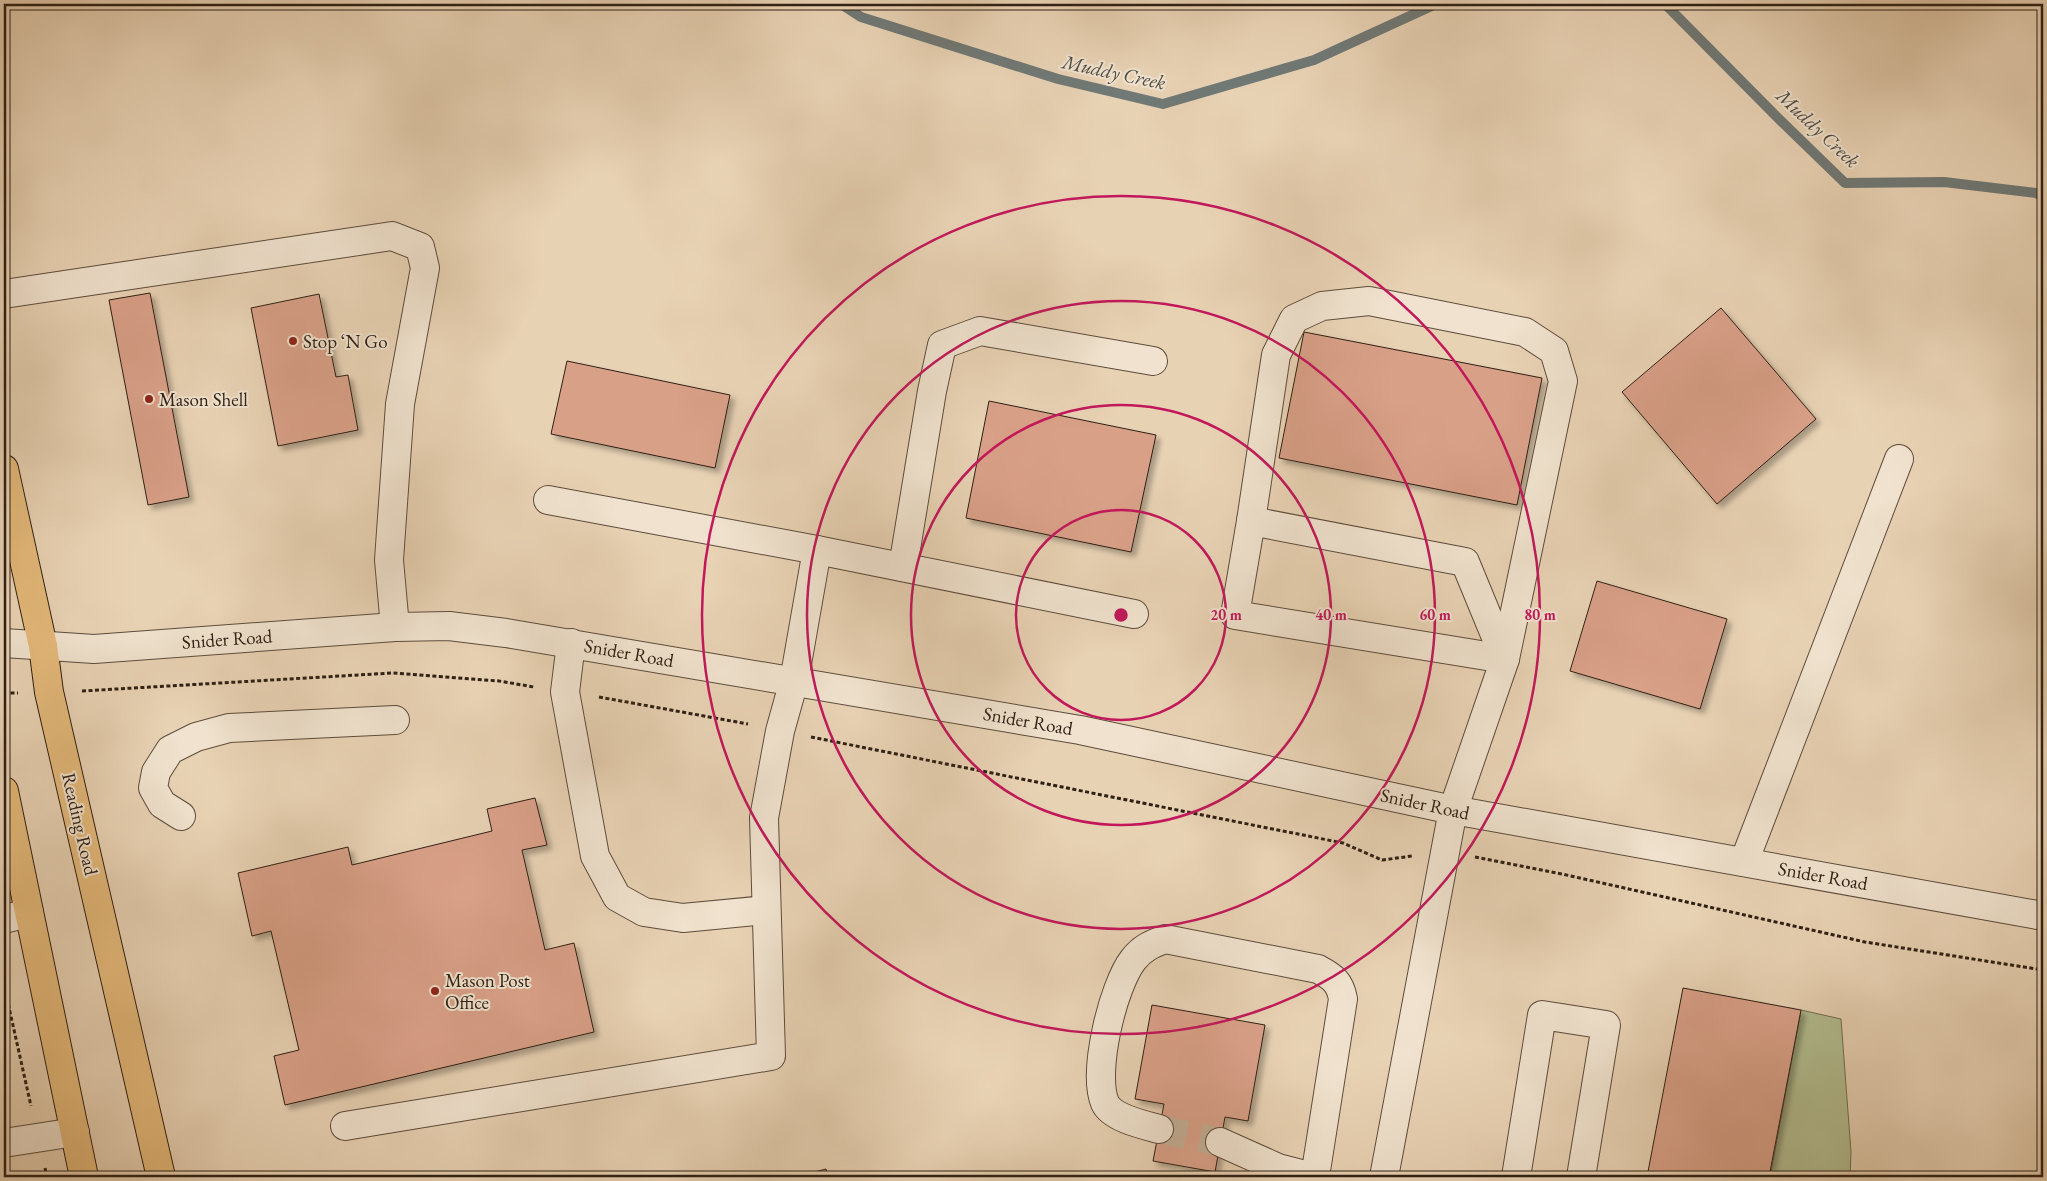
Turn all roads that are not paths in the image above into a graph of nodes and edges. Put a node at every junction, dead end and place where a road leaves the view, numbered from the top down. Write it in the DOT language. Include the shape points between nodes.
graph roads {
  1 [pos="4,294"];
  2 [pos="1153,361"];
  3 [pos="1899,459"];
  4 [pos="4,469"];
  5 [pos="548,500"];
  6 [pos="1251,521"];
  7 [pos="817,550"];
  8 [pos="903,567"];
  9 [pos="1134,614"];
  10 [pos="395,627"];
  11 [pos="4,643"];
  12 [pos="571,643"];
  13 [pos="43,646"];
  14 [pos="1505,660"];
  15 [pos="794,681"];
  16 [pos="395,720"];
  17 [pos="4,791"];
  18 [pos="1453,810"];
  19 [pos="181,816"];
  20 [pos="1744,862"];
  21 [pos="766,910"];
  22 [pos="16,916"];
  23 [pos="2043,916"];
  24 [pos="345,1126"];
  25 [pos="1159,1130"];
  26 [pos="75,1132"];
  27 [pos="1220,1142"];
  28 [pos="4,1143"];
  29 [pos="84,1177"];
  30 [pos="161,1177"];
  31 [pos="1314,1177"];
  32 [pos="1384,1177"];
  33 [pos="1516,1177"];
  34 [pos="1581,1177"];
  1 -- 10 [label="street" via="392,236 420,247 425,268 400,404 389,560"];
  2 -- 8 [label="street" via="980,331 942,345"];
  3 -- 20 [label="street"];
  4 -- 13 [label="main road, Reading Road"];
  5 -- 7 [label="street"];
  6 -- 14 [label="street" via="1465,562"];
  6 -- 14 [label="street" via="1235,615"];
  6 -- 14 [label="street" via="1276,355 1294,319 1322,306 1369,301 1524,332 1554,351 1563,381"];
  7 -- 8 [label="street"];
  7 -- 15 [label="street"];
  8 -- 9 [label="street"];
  10 -- 12 [label="street, Snider Road" via="449,626"];
  10 -- 13 [label="street, Snider Road" via="94,649"];
  11 -- 13 [label="street, Snider Road"];
  12 -- 15 [label="street, Snider Road"];
  12 -- 21 [label="street" via="565,692 595,856 617,897 644,912 683,918"];
  13 -- 30 [label="main road, Reading Road" via="49,692"];
  14 -- 18 [label="street"];
  15 -- 18 [label="street, Snider Road" via="1080,730"];
  15 -- 21 [label="street" via="780,730 764,818"];
  16 -- 19 [label="street" via="229,728 196,737 170,750 156,772 153,788 162,804"];
  17 -- 22 [label="main road"];
  18 -- 20 [label="street, Snider Road"];
  18 -- 32 [label="street"];
  20 -- 23 [label="street, Snider Road"];
  21 -- 24 [label="street" via="771,1056"];
  22 -- 26 [label="main road"];
  25 -- 31 [label="street" via="1118,1115 1106,1104 1100,1070 1108,1022 1122,977 1145,947 1165,939 1318,969 1341,988 1343,1000"];
  26 -- 28 [label="street"];
  26 -- 29 [label="main road"];
  27 -- 31 [label="street" via="1278,1168"];
  33 -- 34 [label="street" via="1542,1015 1606,1025"];
}
